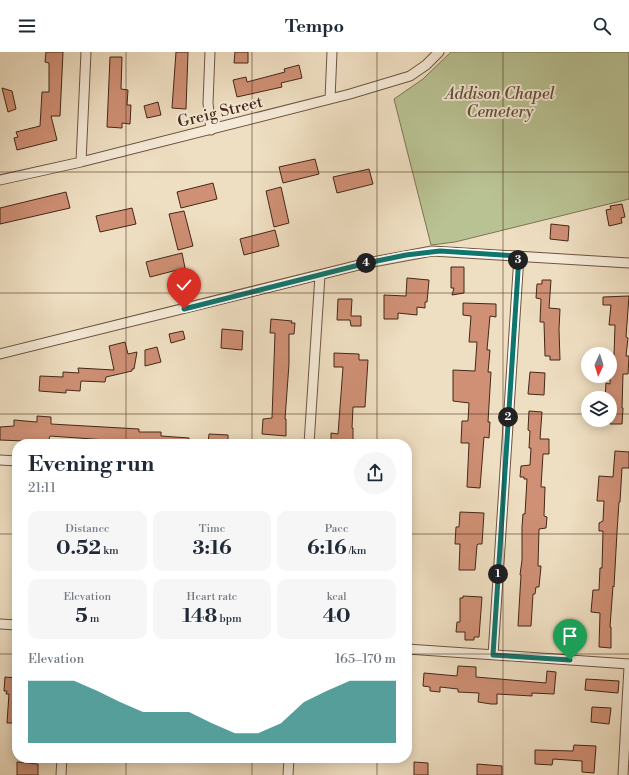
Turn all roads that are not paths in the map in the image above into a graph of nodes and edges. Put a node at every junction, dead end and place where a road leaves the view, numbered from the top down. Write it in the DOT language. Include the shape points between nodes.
graph roads {
  1 [pos="86,52"];
  2 [pos="210,52"];
  3 [pos="332,52"];
  4 [pos="439,52"];
  5 [pos="330,99"];
  6 [pos="212,130"];
  7 [pos="80,162"];
  8 [pos="0,180"];
  9 [pos="519,256"];
  10 [pos="629,263"];
  11 [pos="320,275"];
  12 [pos="0,354"];
  13 [pos="309,439"];
  14 [pos="0,460"];
  15 [pos="12,461"];
  16 [pos="0,624"];
  17 [pos="12,625"];
  18 [pos="412,649"];
  19 [pos="493,655"];
  20 [pos="629,666"];
  21 [pos="62,763"];
  22 [pos="289,763"];
  23 [pos="61,775"];
  24 [pos="288,775"];
  25 [pos="623,775"];
  1 -- 7 [label="street"];
  2 -- 6 [label="street" via="208,103"];
  3 -- 5 [label="street"];
  4 -- 5 [label="street, Greig Street" via="410,76"];
  5 -- 6 [label="street, Greig Street"];
  6 -- 7 [label="street, Greig Street"];
  7 -- 8 [label="street, Greig Street"];
  9 -- 10 [label="street"];
  9 -- 11 [label="street" via="432,251"];
  9 -- 19 [label="street"];
  11 -- 12 [label="street"];
  11 -- 13 [label="street"];
  14 -- 15 [label="street"];
  16 -- 17 [label="street"];
  18 -- 19 [label="street"];
  19 -- 20 [label="street"];
  20 -- 25 [label="street"];
  21 -- 23 [label="street"];
  22 -- 24 [label="street"];
}
